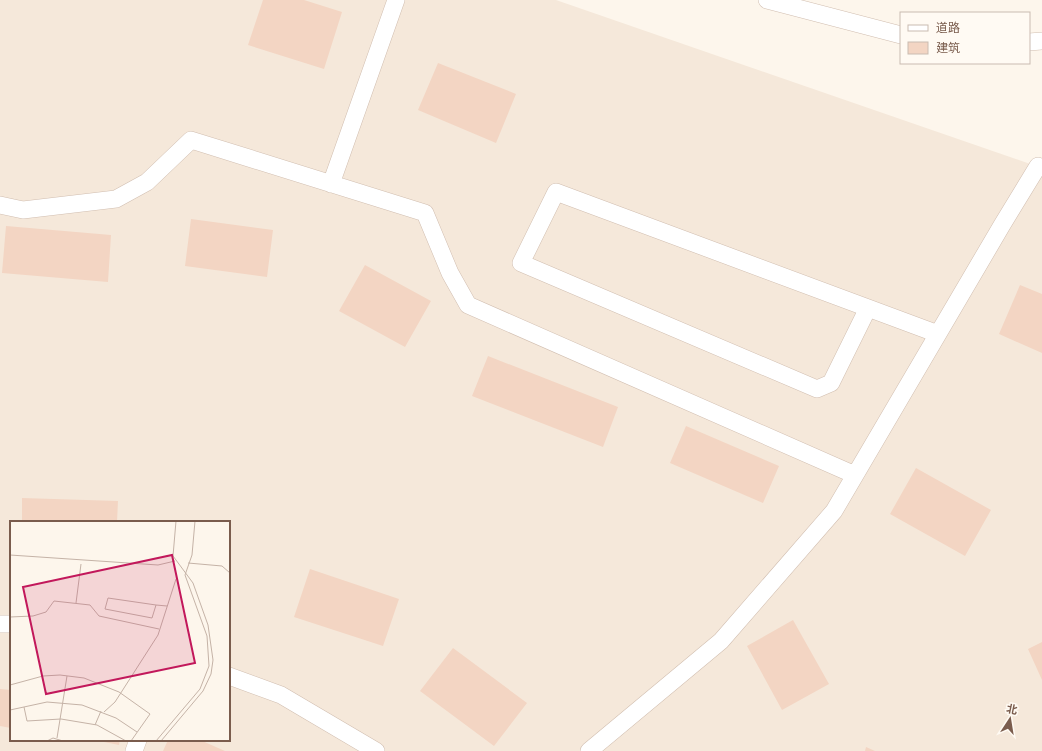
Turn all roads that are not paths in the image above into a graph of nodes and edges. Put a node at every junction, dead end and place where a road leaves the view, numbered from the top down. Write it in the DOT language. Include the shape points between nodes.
graph roads {
  1 [pos="396,0"];
  2 [pos="768,0"];
  3 [pos="900,34"];
  4 [pos="1042,41"];
  5 [pos="1030,42"];
  6 [pos="1038,166"];
  7 [pos="331,184"];
  8 [pos="0,205"];
  9 [pos="868,308"];
  10 [pos="938,334"];
  11 [pos="855,475"];
  12 [pos="230,676"];
  13 [pos="138,741"];
  14 [pos="134,751"];
  15 [pos="376,751"];
  16 [pos="589,751"];
  1 -- 7 [label="street"];
  2 -- 3 [label="street"];
  4 -- 5 [label="street"];
  6 -- 10 [label="street"];
  7 -- 8 [label="street" via="191,140 147,182 116,199 23,210"];
  7 -- 11 [label="street" via="425,213 450,273 468,304"];
  9 -- 9 [label="street" via="556,192 520,263 818,389 831,383"];
  9 -- 10 [label="street"];
  10 -- 11 [label="street"];
  11 -- 16 [label="street" via="834,511 720,641"];
  12 -- 15 [label="street" via="281,695"];
  13 -- 14 [label="street"];
}
